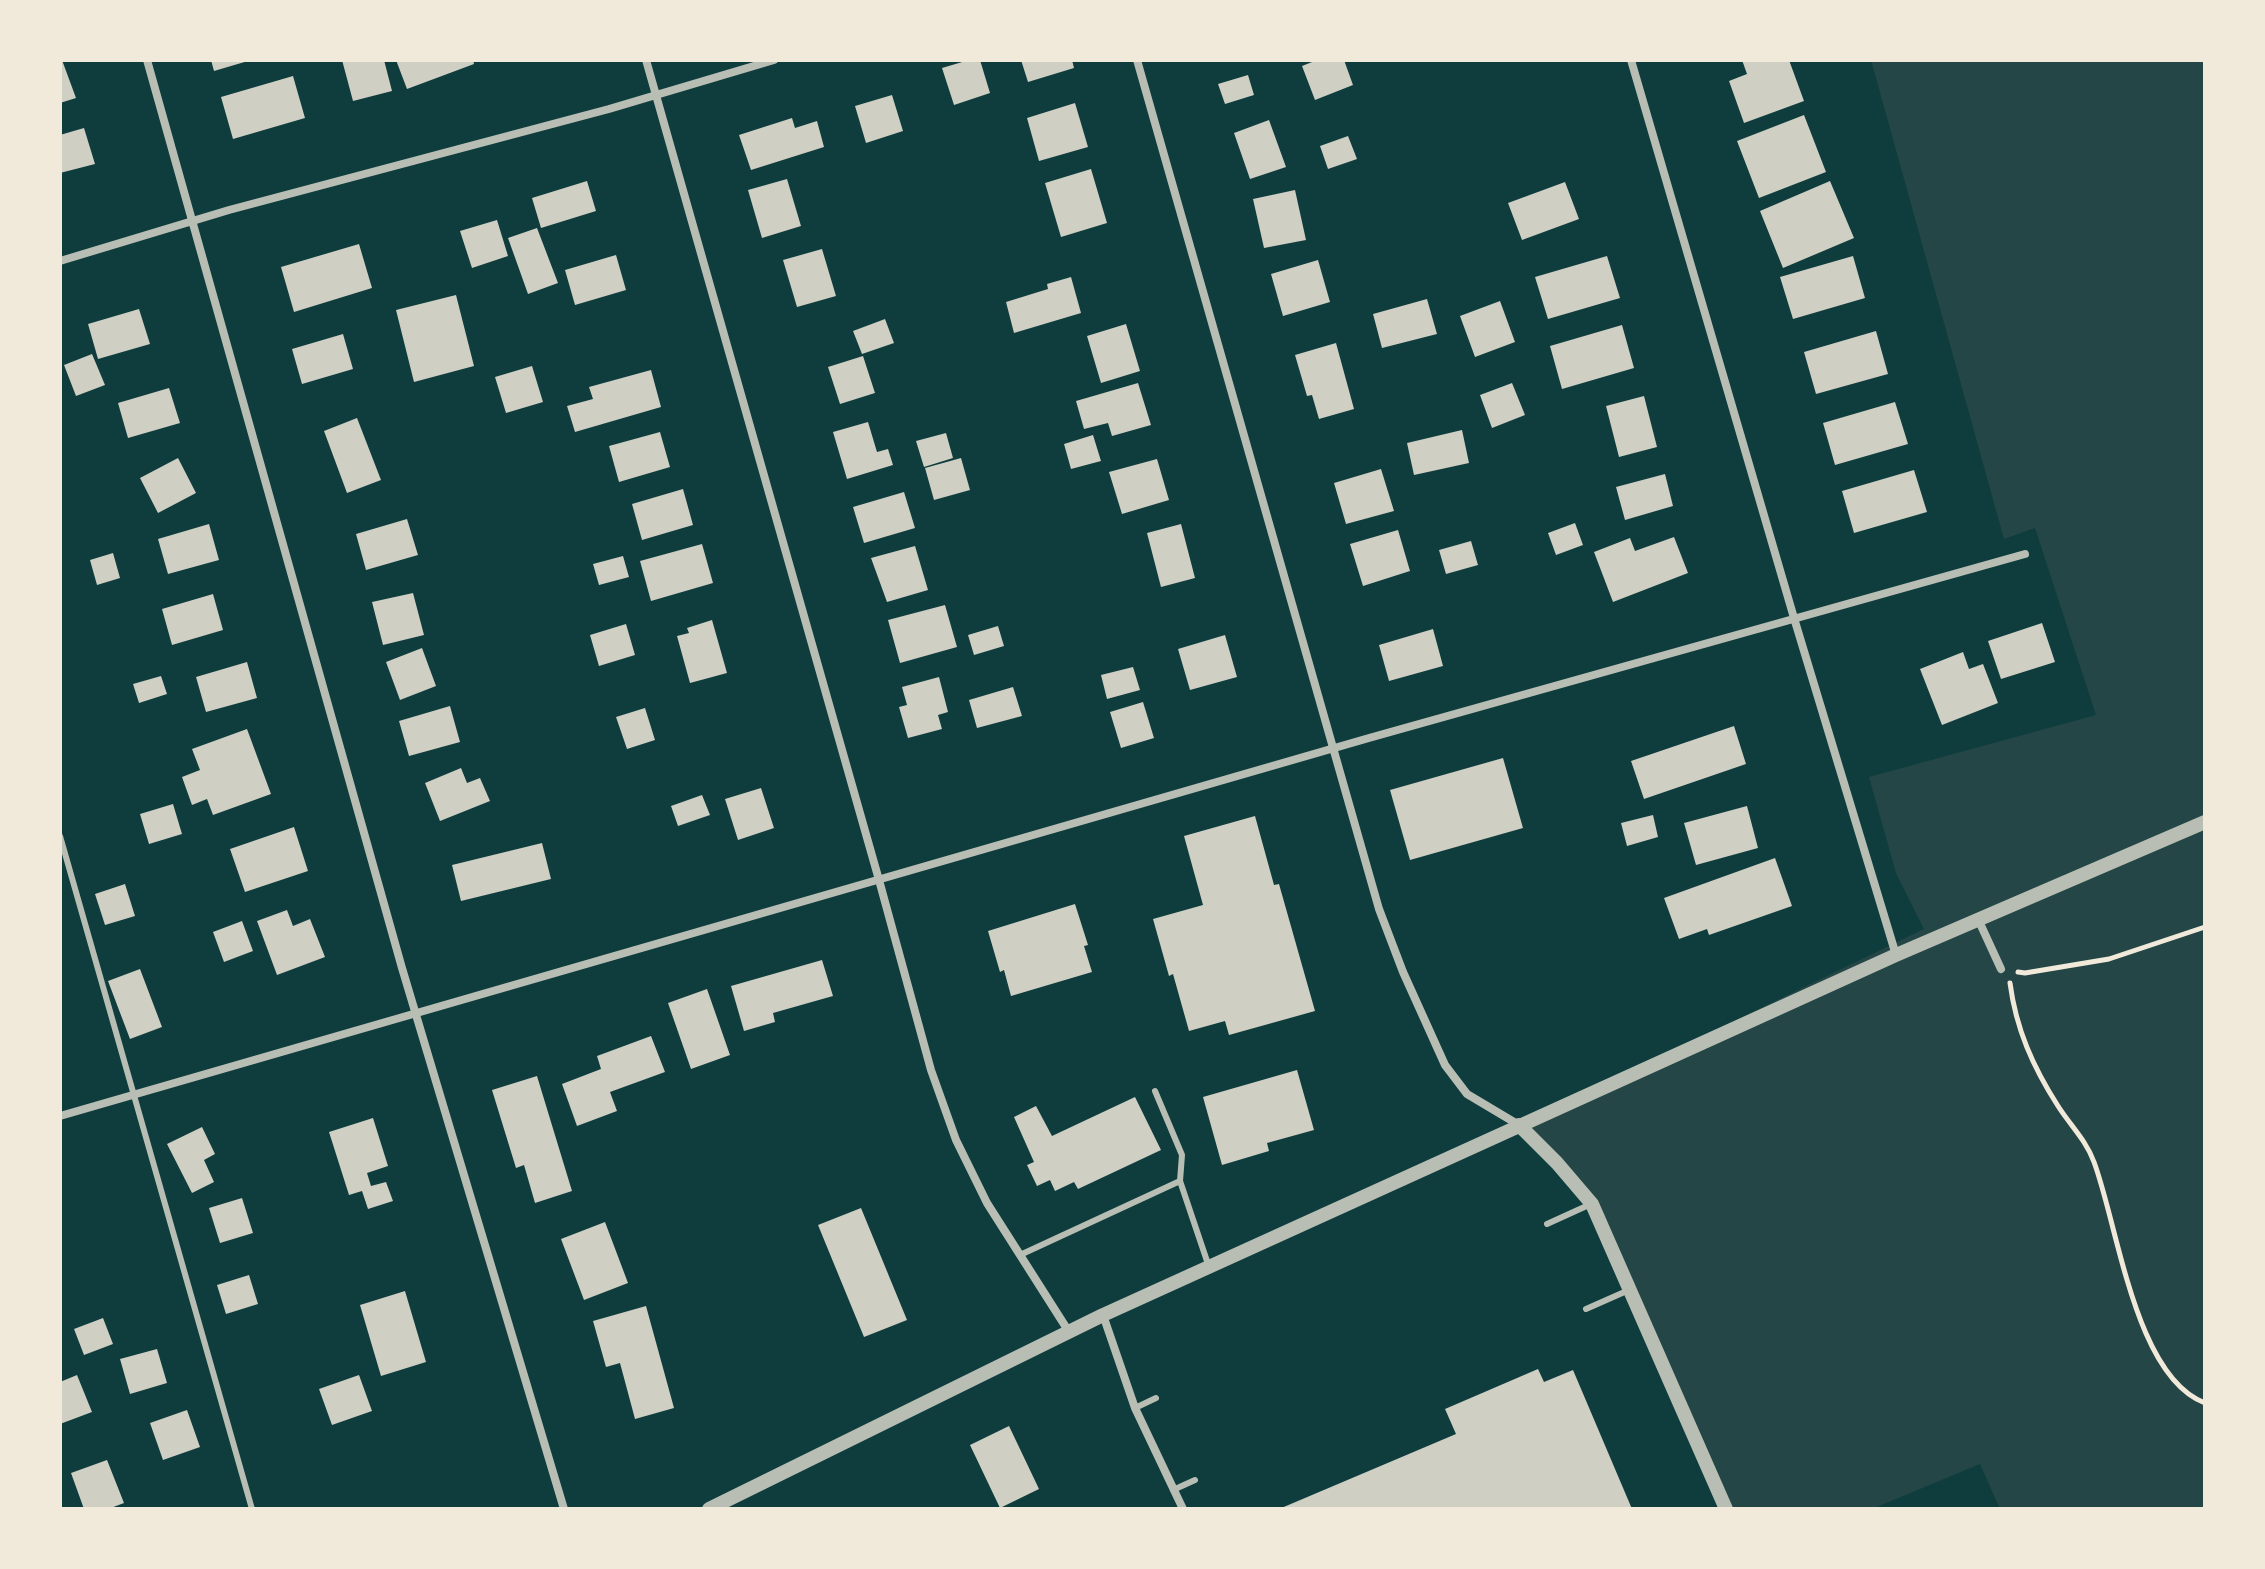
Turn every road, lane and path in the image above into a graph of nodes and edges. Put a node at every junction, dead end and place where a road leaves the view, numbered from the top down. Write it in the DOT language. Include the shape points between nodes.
graph roads {
  1 [pos="147,60"];
  2 [pos="646,60"];
  3 [pos="774,60"];
  4 [pos="1137,60"];
  5 [pos="1631,60"];
  6 [pos="656,95"];
  7 [pos="192,222"];
  8 [pos="60,261"];
  9 [pos="2025,554"];
  10 [pos="1794,618"];
  11 [pos="1334,748"];
  12 [pos="2205,822"];
  13 [pos="60,836"];
  14 [pos="879,880"];
  15 [pos="1978,919"];
  16 [pos="2205,927"];
  17 [pos="1896,955"];
  18 [pos="2001,969"];
  19 [pos="416,1015"];
  20 [pos="1155,1091"];
  21 [pos="135,1095"];
  22 [pos="60,1116"];
  23 [pos="1519,1125"];
  24 [pos="1180,1181"];
  25 [pos="1592,1204"];
  26 [pos="1547,1224"];
  27 [pos="1020,1255"];
  28 [pos="1209,1267"];
  29 [pos="1629,1290"];
  30 [pos="1586,1309"];
  31 [pos="1103,1315"];
  32 [pos="1069,1332"];
  33 [pos="1156,1398"];
  34 [pos="2205,1403"];
  35 [pos="1135,1408"];
  36 [pos="1195,1480"];
  37 [pos="1173,1490"];
  38 [pos="252,1509"];
  39 [pos="564,1509"];
  40 [pos="709,1509"];
  41 [pos="1183,1509"];
  42 [pos="1726,1509"];
  1 -- 7 [label="street"];
  2 -- 6 [label="street"];
  3 -- 6 [label="street"];
  4 -- 11 [label="street"];
  5 -- 10 [label="street"];
  6 -- 7 [label="street"];
  6 -- 14 [label="street"];
  7 -- 8 [label="street"];
  7 -- 19 [label="street"];
  9 -- 10 [label="street"];
  10 -- 11 [label="street"];
  10 -- 17 [label="street"];
  11 -- 14 [label="street"];
  11 -- 23 [label="street" via="1379,909 1445,1065 1467,1094"];
  12 -- 15 [label="street"];
  13 -- 21 [label="lane"];
  14 -- 19 [label="street"];
  14 -- 27 [label="street" via="931,1070 956,1140"];
  15 -- 17 [label="street"];
  15 -- 18 [label="street"];
  16 -- 34 [label="path" via="2109,959 2025,973 2008,970 2018,1028 2034,1066 2094,1161 2150,1345 2183,1391"];
  17 -- 23 [label="street"];
  19 -- 21 [label="street"];
  19 -- 39 [label="street"];
  20 -- 24 [label="lane" via="1182,1155"];
  21 -- 22 [label="street"];
  21 -- 38 [label="lane"];
  23 -- 25 [label="street"];
  23 -- 28 [label="street"];
  24 -- 27 [label="lane"];
  24 -- 28 [label="lane"];
  25 -- 26 [label="lane"];
  25 -- 29 [label="street"];
  27 -- 32 [label="street"];
  28 -- 31 [label="street"];
  29 -- 30 [label="lane"];
  29 -- 42 [label="street"];
  31 -- 32 [label="street"];
  31 -- 35 [label="street"];
  32 -- 40 [label="street"];
  33 -- 35 [label="lane"];
  35 -- 37 [label="street"];
  36 -- 37 [label="lane"];
  37 -- 41 [label="street"];
}
